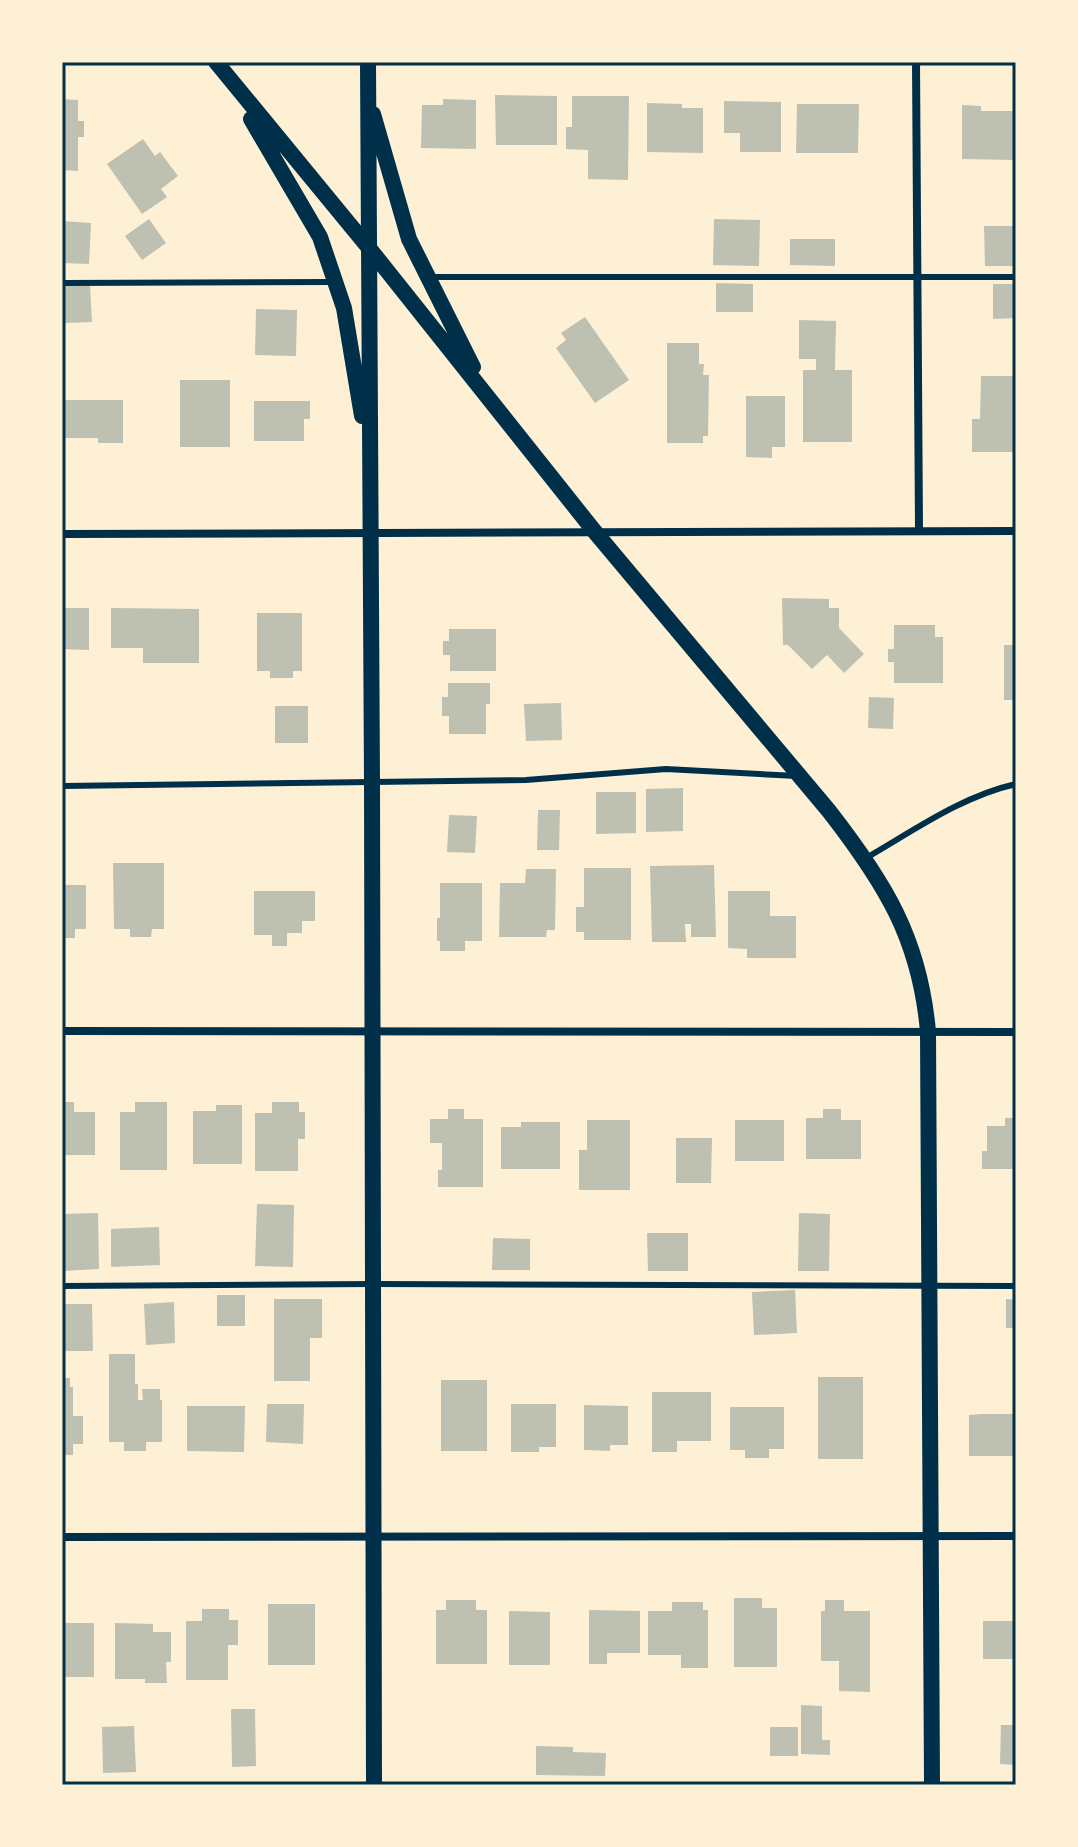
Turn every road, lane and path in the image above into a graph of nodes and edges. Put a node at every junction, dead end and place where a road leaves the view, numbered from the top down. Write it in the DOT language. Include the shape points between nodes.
graph roads {
  1 [pos="368,62"];
  2 [pos="916,62"];
  3 [pos="221,69"];
  4 [pos="368,95"];
  5 [pos="369,248"];
  6 [pos="427,277"];
  7 [pos="919,277"];
  8 [pos="1016,277"];
  9 [pos="335,282"];
  10 [pos="62,283"];
  11 [pos="488,397"];
  12 [pos="370,466"];
  13 [pos="919,531"];
  14 [pos="1016,531"];
  15 [pos="595,532"];
  16 [pos="369,533"];
  17 [pos="62,534"];
  18 [pos="800,776"];
  19 [pos="372,782"];
  20 [pos="1016,784"];
  21 [pos="62,786"];
  22 [pos="866,858"];
  23 [pos="62,1031"];
  24 [pos="372,1031"];
  25 [pos="928,1032"];
  26 [pos="1016,1032"];
  27 [pos="374,1284"];
  28 [pos="62,1286"];
  29 [pos="928,1286"];
  30 [pos="1016,1286"];
  31 [pos="374,1536"];
  32 [pos="930,1536"];
  33 [pos="1016,1536"];
  34 [pos="62,1537"];
  35 [pos="374,1785"];
  36 [pos="932,1785"];
  1 -- 4 [label="main road"];
  2 -- 7 [label="street"];
  3 -- 5 [label="main road"];
  3 -- 9 [label="main road" via="320,237"];
  4 -- 5 [label="main road"];
  4 -- 6 [label="main road" via="409,239"];
  5 -- 11 [label="main road"];
  5 -- 12 [label="main road"];
  6 -- 7 [label="lane"];
  6 -- 11 [label="main road"];
  7 -- 8 [label="lane"];
  7 -- 13 [label="street"];
  9 -- 10 [label="lane"];
  9 -- 12 [label="main road"];
  11 -- 15 [label="main road"];
  12 -- 16 [label="main road"];
  13 -- 14 [label="street"];
  13 -- 15 [label="street"];
  15 -- 16 [label="street"];
  15 -- 18 [label="main road"];
  16 -- 17 [label="street"];
  16 -- 19 [label="main road"];
  18 -- 19 [label="lane" via="666,769 526,780"];
  18 -- 22 [label="main road"];
  19 -- 21 [label="lane"];
  19 -- 24 [label="main road"];
  20 -- 22 [label="lane" via="972,799"];
  22 -- 25 [label="main road" via="914,956"];
  23 -- 24 [label="street"];
  24 -- 25 [label="street"];
  24 -- 27 [label="main road"];
  25 -- 26 [label="street"];
  25 -- 29 [label="main road"];
  27 -- 28 [label="lane"];
  27 -- 29 [label="lane"];
  27 -- 31 [label="main road"];
  29 -- 30 [label="lane"];
  29 -- 32 [label="main road"];
  31 -- 32 [label="street"];
  31 -- 34 [label="street"];
  31 -- 35 [label="main road"];
  32 -- 33 [label="street"];
  32 -- 36 [label="main road"];
}
